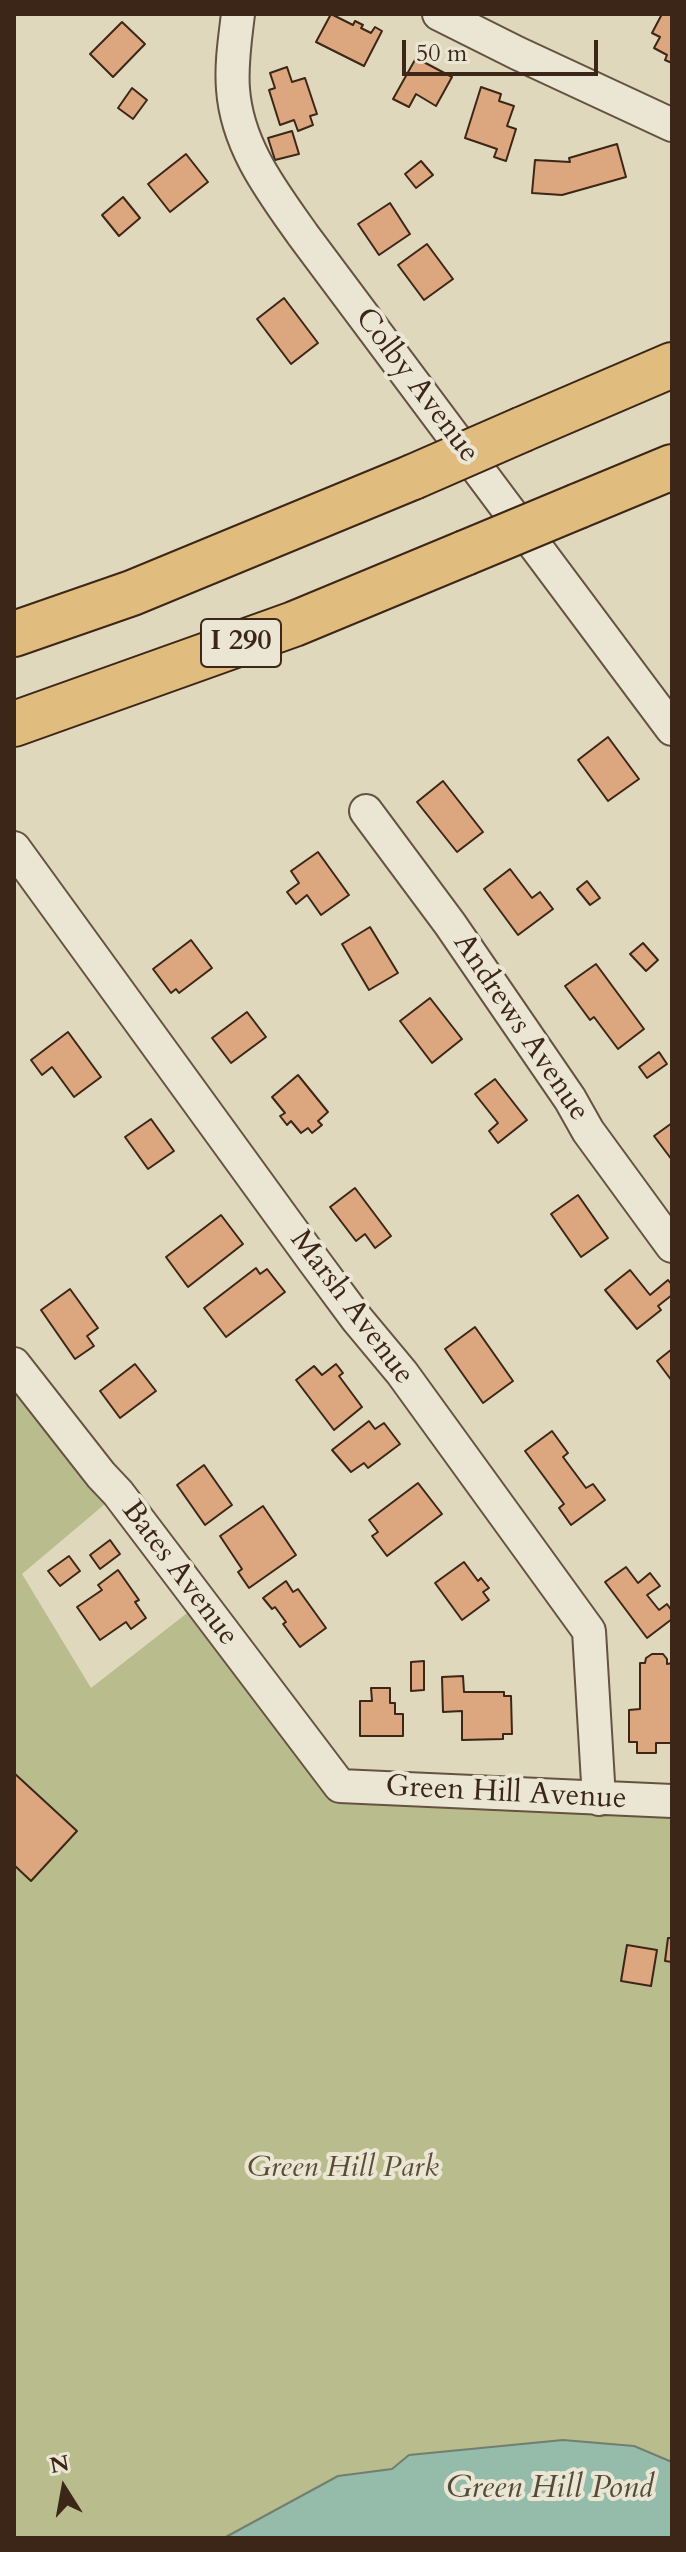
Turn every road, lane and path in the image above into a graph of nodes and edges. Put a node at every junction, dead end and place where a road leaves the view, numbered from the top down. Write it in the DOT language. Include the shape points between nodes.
graph roads {
  1 [pos="238,14"];
  2 [pos="439,14"];
  3 [pos="672,125"];
  4 [pos="672,365"];
  5 [pos="672,467"];
  6 [pos="14,634"];
  7 [pos="14,724"];
  8 [pos="672,729"];
  9 [pos="366,811"];
  10 [pos="14,848"];
  11 [pos="672,1246"];
  12 [pos="14,1364"];
  13 [pos="340,1786"];
  14 [pos="599,1799"];
  15 [pos="672,1801"];
  1 -- 8 [label="street, Colby Avenue" via="235,106 248,148 269,185"];
  2 -- 3 [label="street"];
  4 -- 6 [label="highway, bridge" via="147,587"];
  5 -- 7 [label="highway, I 290, bridge" via="294,624"];
  9 -- 11 [label="street, Andrews Avenue"];
  10 -- 14 [label="street, Marsh Avenue" via="589,1631"];
  12 -- 13 [label="street, Bates Avenue"];
  13 -- 14 [label="street, Green Hill Avenue"];
  14 -- 15 [label="street, Green Hill Avenue"];
}
